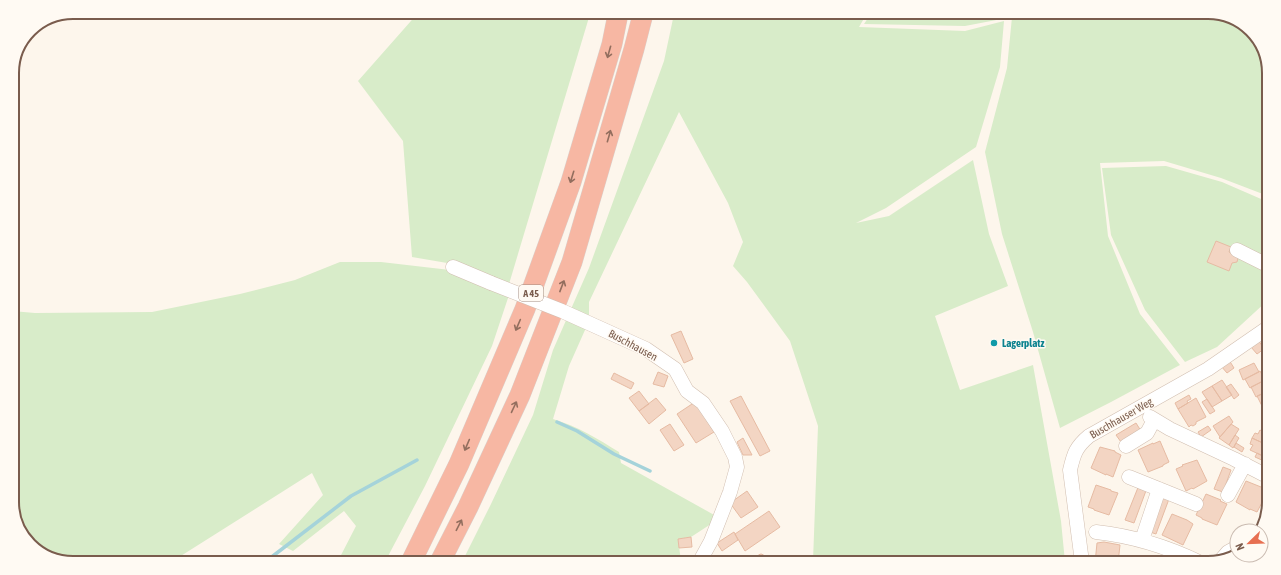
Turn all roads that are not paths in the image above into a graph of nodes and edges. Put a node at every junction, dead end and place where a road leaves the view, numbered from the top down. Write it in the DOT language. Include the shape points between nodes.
graph roads {
  1 [pos="617,19"];
  2 [pos="642,19"];
  3 [pos="1237,250"];
  4 [pos="1262,262"];
  5 [pos="453,267"];
  6 [pos="1262,332"];
  7 [pos="1126,446"];
  8 [pos="1245,464"];
  9 [pos="1262,473"];
  10 [pos="1129,477"];
  11 [pos="1159,489"];
  12 [pos="1228,495"];
  13 [pos="1196,504"];
  14 [pos="1096,532"];
  15 [pos="1142,540"];
  16 [pos="414,556"];
  17 [pos="444,556"];
  18 [pos="703,556"];
  19 [pos="1081,556"];
  20 [pos="1183,556"];
  1 -- 16 [label="highway, A 45, one-way" via="571,182 525,309 458,464"];
  17 -- 2 [label="highway, A 45, one-way" via="520,395 572,262"];
  3 -- 4 [label="street"];
  5 -- 18 [label="street, Buschhausen, bridge" via="562,311 646,349 674,369 687,391 703,403 722,431 737,467 730,492"];
  6 -- 19 [label="street, Buschhauser Weg" via="1208,370 1089,436 1079,445 1073,455 1070,470"];
  7 -- 8 [label="street, Buschhauser Weg" via="1146,433 1152,418"];
  8 -- 9 [label="street, Buschhauser Weg"];
  8 -- 12 [label="street"];
  10 -- 11 [label="street"];
  11 -- 13 [label="street"];
  11 -- 15 [label="street"];
  14 -- 15 [label="street"];
  15 -- 20 [label="street"];
}
